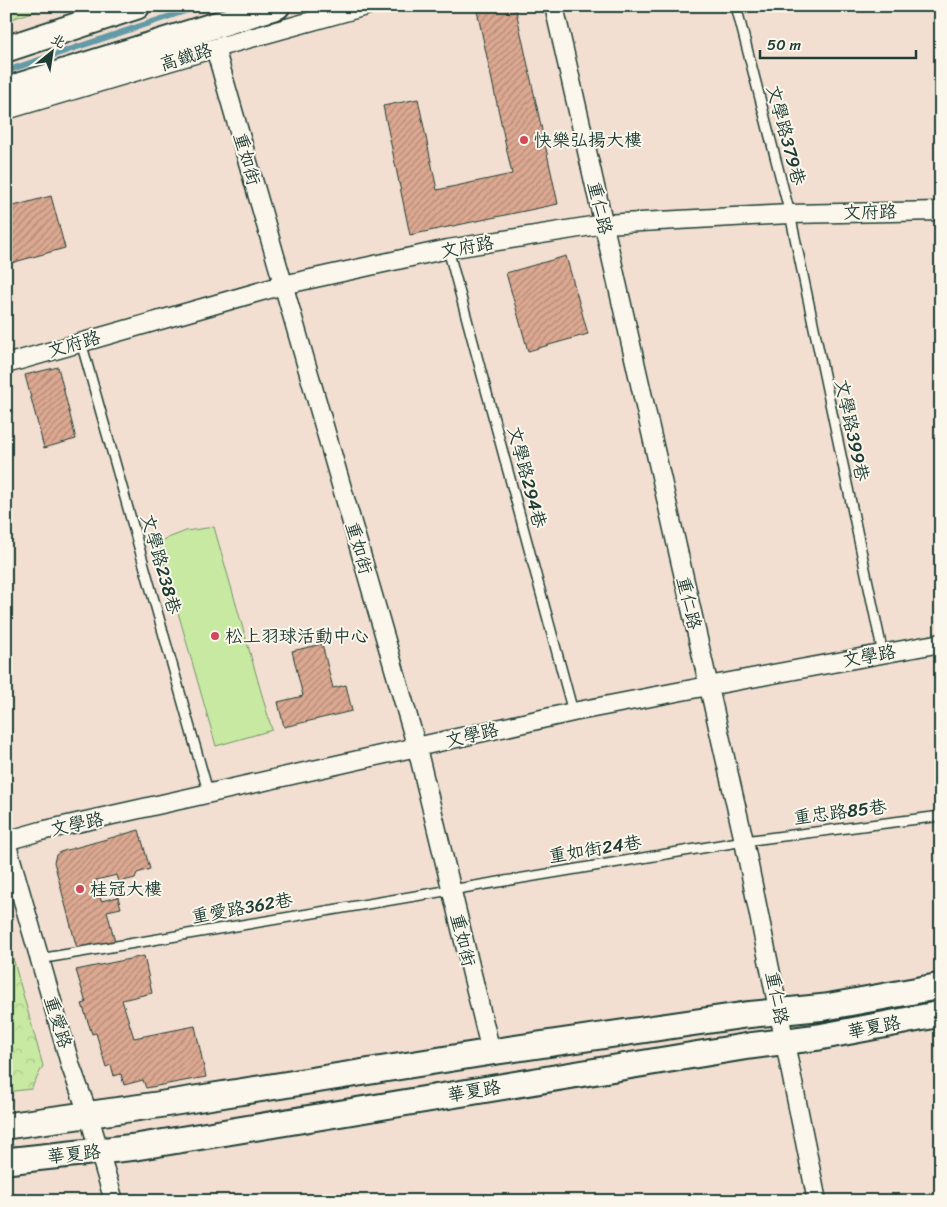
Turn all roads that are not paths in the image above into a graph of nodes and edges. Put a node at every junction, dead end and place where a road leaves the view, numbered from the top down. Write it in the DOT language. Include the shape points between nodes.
graph roads {
  1 [pos="137,6"];
  2 [pos="277,6"];
  3 [pos="366,6"];
  4 [pos="554,6"];
  5 [pos="736,6"];
  6 [pos="215,48"];
  7 [pos="6,49"];
  8 [pos="6,90"];
  9 [pos="6,110"];
  10 [pos="941,211"];
  11 [pos="790,214"];
  12 [pos="604,224"];
  13 [pos="448,249"];
  14 [pos="283,285"];
  15 [pos="81,342"];
  16 [pos="6,364"];
  17 [pos="941,643"];
  18 [pos="882,654"];
  19 [pos="708,686"];
  20 [pos="574,712"];
  21 [pos="417,748"];
  22 [pos="209,795"];
  23 [pos="941,816"];
  24 [pos="6,841"];
  25 [pos="744,841"];
  26 [pos="450,890"];
  27 [pos="39,959"];
  28 [pos="941,986"];
  29 [pos="780,1013"];
  30 [pos="941,1014"];
  31 [pos="786,1042"];
  32 [pos="491,1052"];
  33 [pos="88,1113"];
  34 [pos="6,1126"];
  35 [pos="98,1152"];
  36 [pos="6,1161"];
  37 [pos="114,1201"];
  38 [pos="818,1201"];
  1 -- 7 [label="street"];
  2 -- 8 [label="street, 高鐵路"];
  3 -- 6 [label="street, 高鐵路"];
  4 -- 12 [label="street, 重仁路"];
  5 -- 11 [label="lane, 文學路379巷"];
  6 -- 9 [label="street, 高鐵路"];
  6 -- 14 [label="street, 重如街"];
  10 -- 11 [label="street, 文府路"];
  11 -- 12 [label="street, 文府路"];
  11 -- 18 [label="lane, 文學路399巷"];
  12 -- 13 [label="street, 文府路"];
  12 -- 19 [label="street, 重仁路"];
  13 -- 14 [label="street, 文府路"];
  13 -- 20 [label="lane, 文學路294巷"];
  14 -- 15 [label="street, 文府路"];
  14 -- 21 [label="street, 重如街"];
  15 -- 16 [label="street, 文府路"];
  15 -- 22 [label="lane, 文學路238巷"];
  17 -- 18 [label="street, 文學路"];
  18 -- 19 [label="street, 文學路"];
  19 -- 20 [label="street, 文學路"];
  19 -- 25 [label="street, 重仁路"];
  20 -- 21 [label="street, 文學路"];
  21 -- 22 [label="street, 文學路"];
  21 -- 26 [label="street, 重如街"];
  22 -- 24 [label="street, 文學路"];
  23 -- 25 [label="lane, 重忠路85巷"];
  24 -- 27 [label="street, 重愛路"];
  25 -- 26 [label="lane, 重如街24巷"];
  25 -- 29 [label="street, 重仁路"];
  26 -- 27 [label="lane, 重愛路362巷"];
  26 -- 32 [label="street, 重如街"];
  27 -- 33 [label="street, 重愛路"];
  28 -- 29 [label="street, 華夏路"];
  29 -- 31 [label="street, 重仁路"];
  29 -- 32 [label="street, 華夏路"];
  30 -- 31 [label="street, 華夏路"];
  31 -- 35 [label="street, 華夏路"];
  31 -- 38 [label="street, 重仁路"];
  32 -- 33 [label="street, 華夏路"];
  33 -- 34 [label="street, 華夏路"];
  33 -- 35 [label="street, 重愛路"];
  35 -- 36 [label="street, 華夏路"];
  35 -- 37 [label="street, 重愛路"];
}
